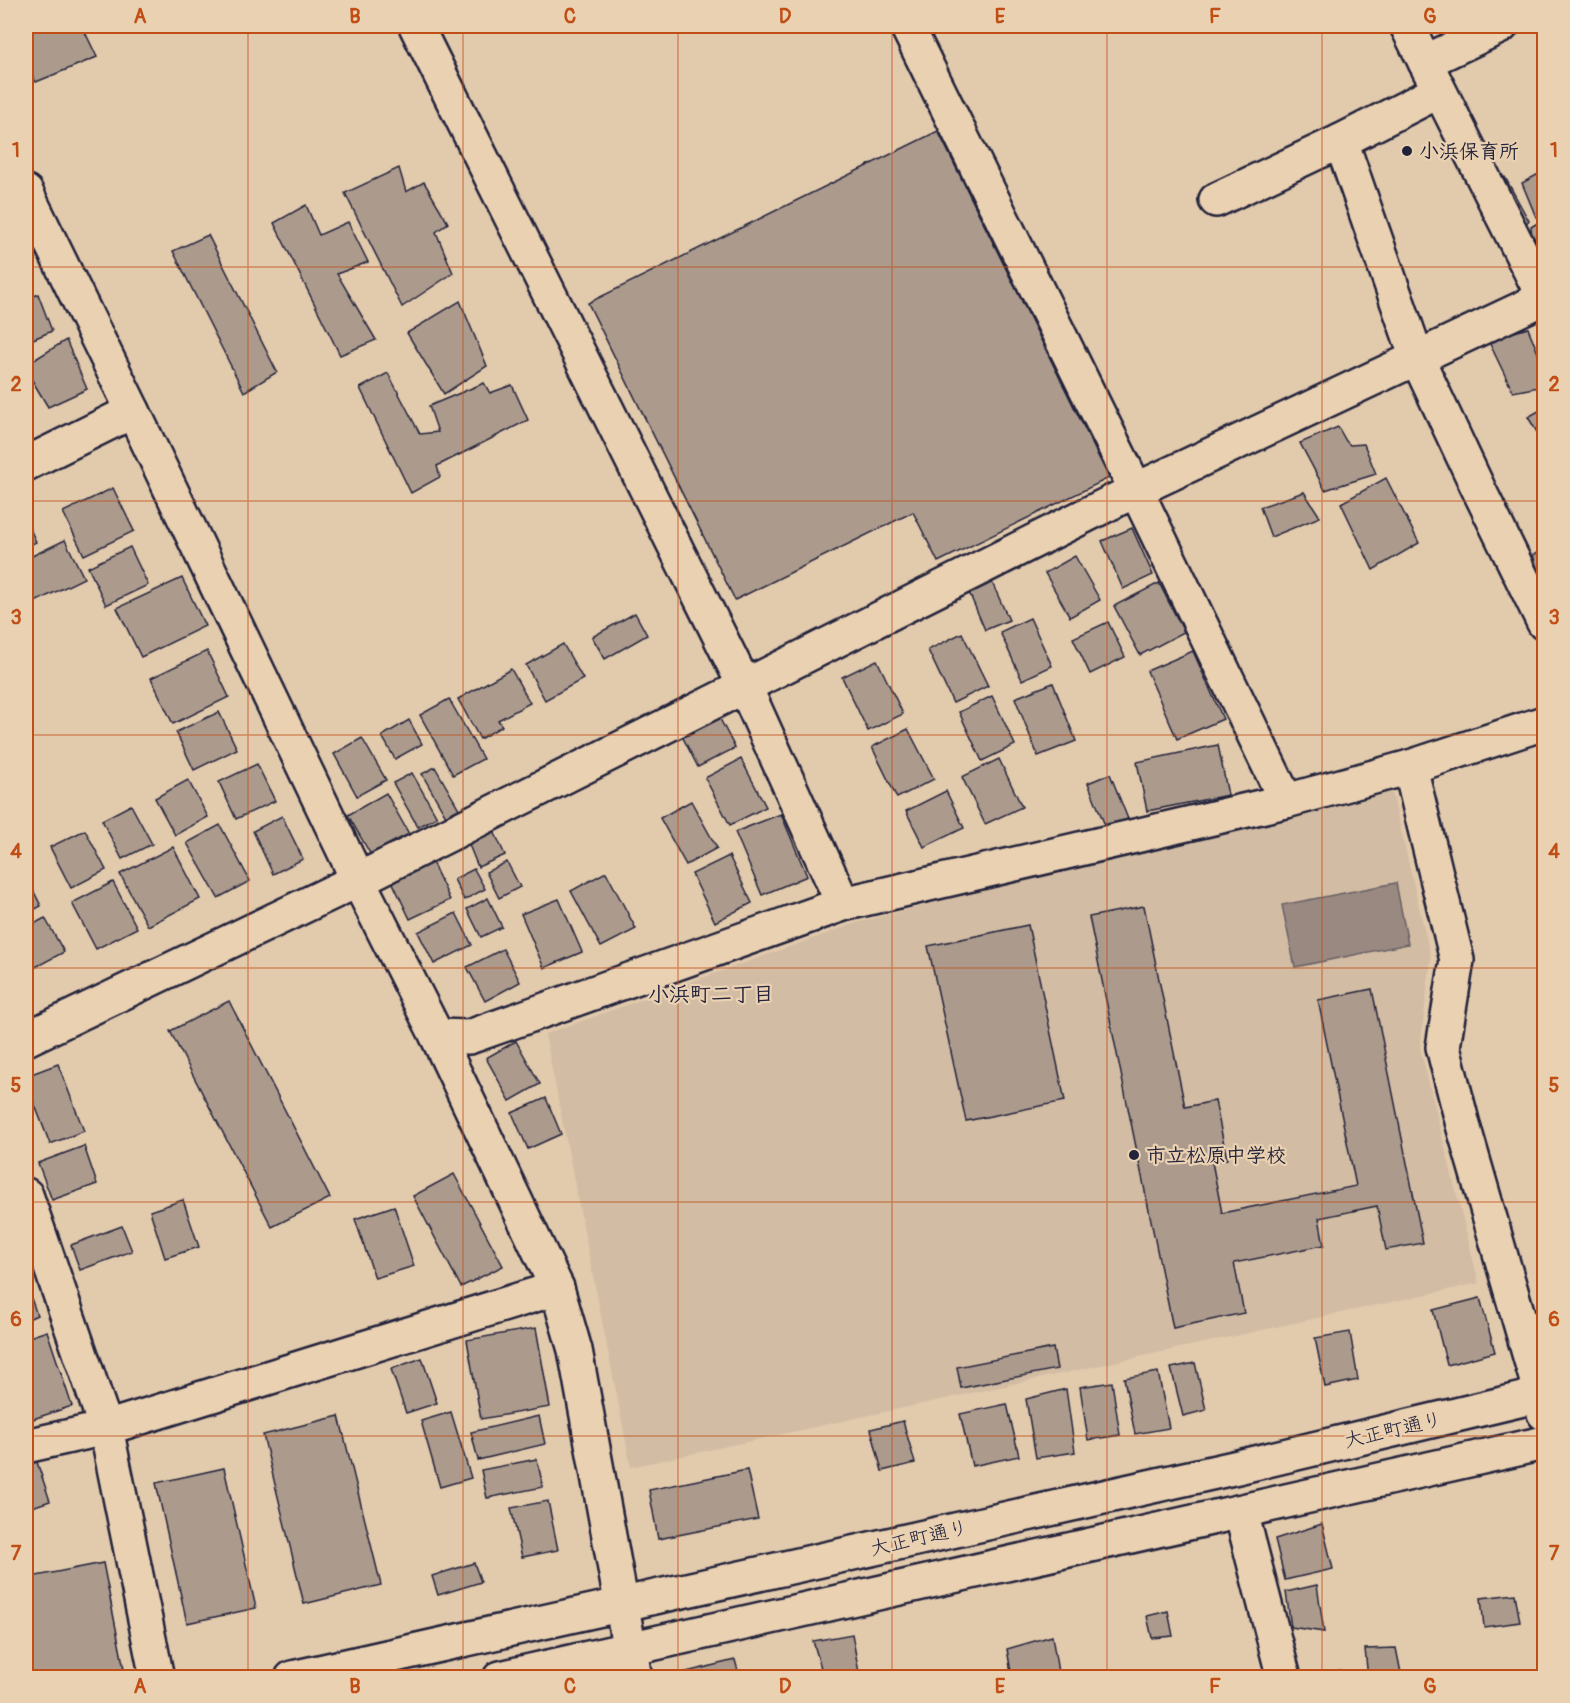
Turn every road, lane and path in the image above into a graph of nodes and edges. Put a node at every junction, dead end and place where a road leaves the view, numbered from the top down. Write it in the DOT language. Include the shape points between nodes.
graph roads {
  1 [pos="416,26"];
  2 [pos="908,26"];
  3 [pos="1407,26"];
  4 [pos="1501,26"];
  5 [pos="1432,76"];
  6 [pos="1341,141"];
  7 [pos="1216,200"];
  8 [pos="29,208"];
  9 [pos="1544,298"];
  10 [pos="1417,358"];
  11 [pos="133,411"];
  12 [pos="26,465"];
  13 [pos="1136,490"];
  14 [pos="1545,623"];
  15 [pos="745,687"];
  16 [pos="1545,723"];
  17 [pos="1410,767"];
  18 [pos="1286,801"];
  19 [pos="358,880"];
  20 [pos="843,904"];
  21 [pos="437,1036"];
  22 [pos="26,1039"];
  23 [pos="26,1195"];
  24 [pos="557,1288"];
  25 [pos="1543,1401"];
  26 [pos="106,1428"];
  27 [pos="1545,1443"];
  28 [pos="26,1446"];
  29 [pos="1241,1512"];
  30 [pos="621,1604"];
  31 [pos="632,1663"];
  32 [pos="158,1677"];
  33 [pos="292,1677"];
  34 [pos="500,1677"];
  35 [pos="1284,1677"];
  1 -- 15 [label="main road"];
  2 -- 13 [label="main road"];
  3 -- 5 [label="main road"];
  4 -- 5 [label="main road"];
  5 -- 6 [label="main road"];
  5 -- 9 [label="main road"];
  6 -- 7 [label="main road"];
  6 -- 10 [label="main road"];
  8 -- 11 [label="main road"];
  9 -- 10 [label="main road"];
  10 -- 13 [label="main road"];
  10 -- 14 [label="main road"];
  11 -- 12 [label="main road"];
  11 -- 19 [label="main road"];
  13 -- 15 [label="main road"];
  13 -- 18 [label="main road"];
  15 -- 19 [label="main road"];
  15 -- 20 [label="main road"];
  16 -- 17 [label="main road"];
  17 -- 18 [label="main road"];
  17 -- 25 [label="main road" via="1457,960 1443,1047"];
  18 -- 20 [label="main road"];
  19 -- 21 [label="main road"];
  19 -- 22 [label="main road"];
  20 -- 21 [label="main road" via="469,1037"];
  21 -- 24 [label="main road"];
  23 -- 26 [label="main road"];
  24 -- 26 [label="main road"];
  24 -- 30 [label="main road" via="575,1350"];
  25 -- 30 [label="main road, 大正町通り"];
  26 -- 28 [label="main road"];
  26 -- 32 [label="main road"];
  27 -- 29 [label="main road"];
  29 -- 31 [label="main road"];
  29 -- 35 [label="main road"];
  30 -- 31 [label="main road"];
  30 -- 33 [label="main road, 大正町通り"];
  31 -- 34 [label="main road"];
}
